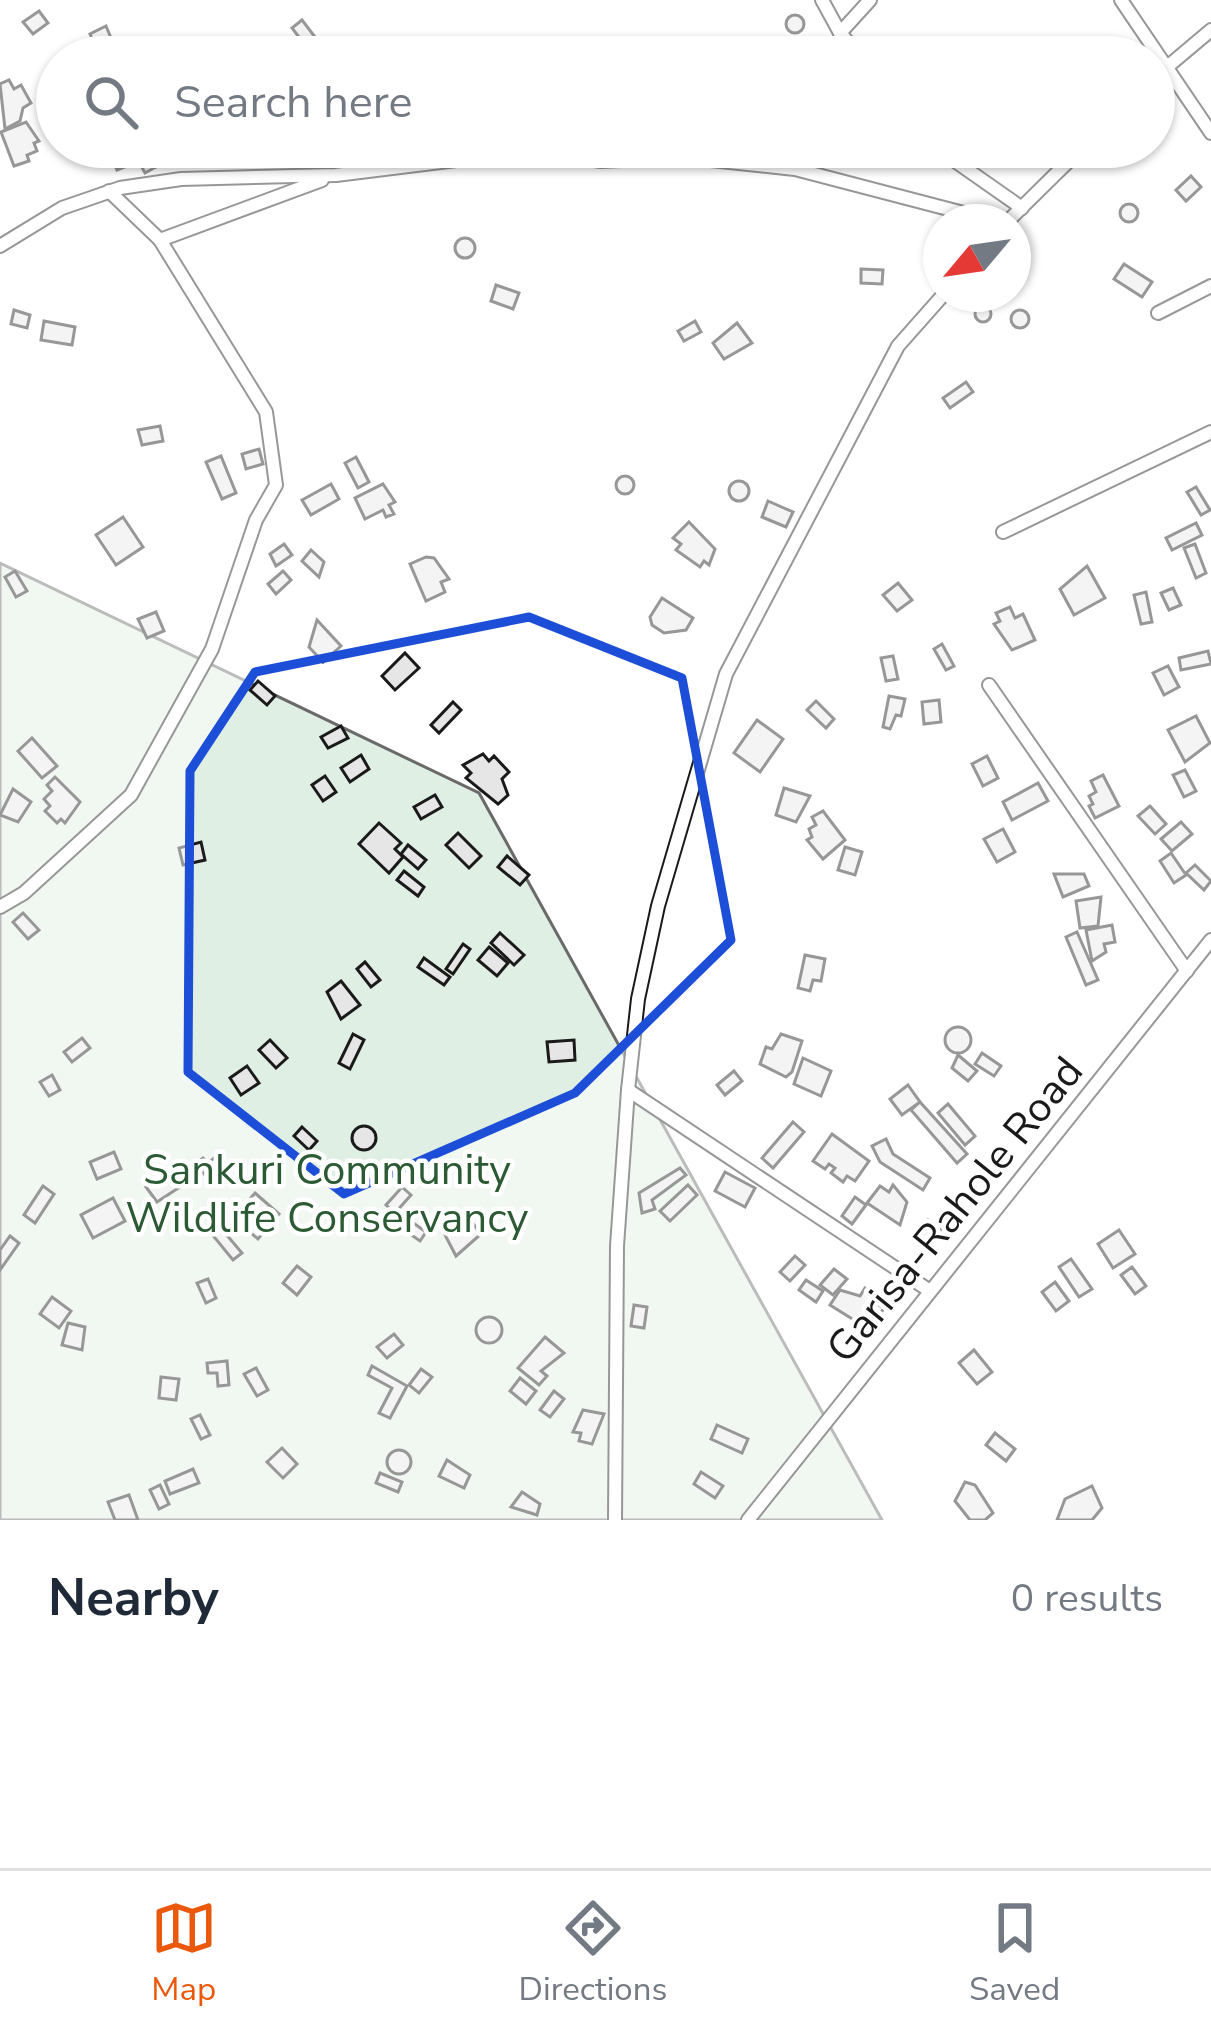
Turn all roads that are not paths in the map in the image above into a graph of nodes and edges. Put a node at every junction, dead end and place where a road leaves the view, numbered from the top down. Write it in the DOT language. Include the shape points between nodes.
graph roads {
  1 [pos="822,0"];
  2 [pos="870,0"];
  3 [pos="1121,0"];
  4 [pos="1211,30"];
  5 [pos="840,33"];
  6 [pos="843,36"];
  7 [pos="1145,36"];
  8 [pos="1175,61"];
  9 [pos="1175,80"];
  10 [pos="1211,133"];
  11 [pos="392,168"];
  12 [pos="786,168"];
  13 [pos="965,168"];
  14 [pos="1062,168"];
  15 [pos="336,175"];
  16 [pos="109,191"];
  17 [pos="929,204"];
  18 [pos="1016,204"];
  19 [pos="1026,204"];
  20 [pos="160,240"];
  21 [pos="0,246"];
  22 [pos="1211,286"];
  23 [pos="928,312"];
  24 [pos="1158,313"];
  25 [pos="1211,432"];
  26 [pos="1003,532"];
  27 [pos="989,685"];
  28 [pos="0,907"];
  29 [pos="1211,940"];
  30 [pos="1187,971"];
  31 [pos="628,1090"];
  32 [pos="929,1291"];
  33 [pos="615,1520"];
  34 [pos="748,1520"];
  1 -- 5 [label="street"];
  2 -- 5 [label="street"];
  3 -- 7 [label="street"];
  4 -- 8 [label="street"];
  5 -- 6 [label="street"];
  9 -- 10 [label="street"];
  11 -- 15 [label="street"];
  12 -- 17 [label="street"];
  13 -- 18 [label="street"];
  14 -- 19 [label="street"];
  15 -- 16 [label="street" via="181,179"];
  15 -- 20 [label="street"];
  16 -- 20 [label="street"];
  16 -- 21 [label="street"];
  20 -- 28 [label="street" via="266,412 277,485 256,520 212,649 131,795"];
  22 -- 24 [label="street"];
  23 -- 31 [label="street" via="898,346 726,674 658,906"];
  25 -- 26 [label="street"];
  27 -- 30 [label="street"];
  29 -- 30 [label="street, Garisa-Rahole Road"];
  30 -- 32 [label="street, Garisa-Rahole Road"];
  31 -- 32 [label="street"];
  31 -- 33 [label="street" via="617,1246"];
  32 -- 34 [label="street, Garisa-Rahole Road"];
}
